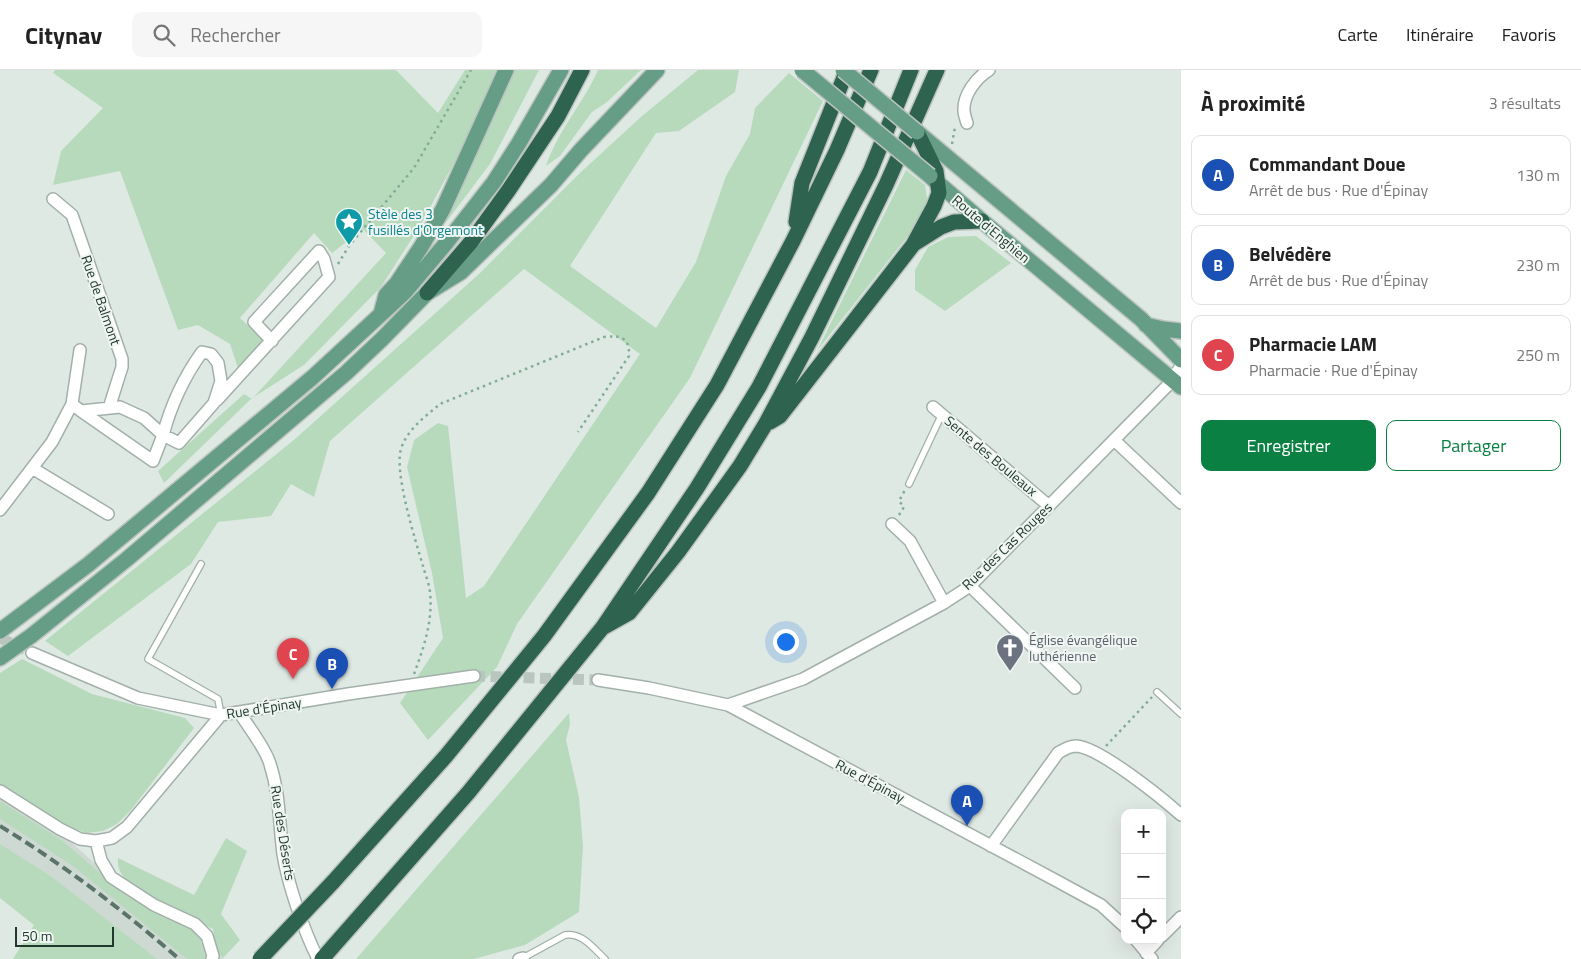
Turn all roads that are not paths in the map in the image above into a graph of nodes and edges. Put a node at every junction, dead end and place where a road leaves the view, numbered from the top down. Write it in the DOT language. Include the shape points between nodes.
graph roads {
  1 [pos="506,70"];
  2 [pos="561,70"];
  3 [pos="582,70"];
  4 [pos="802,70"];
  5 [pos="843,70"];
  6 [pos="847,70"];
  7 [pos="871,70"];
  8 [pos="911,70"];
  9 [pos="937,70"];
  10 [pos="989,70"];
  11 [pos="658,71"];
  12 [pos="967,123"];
  13 [pos="917,132"];
  14 [pos="936,169"];
  15 [pos="54,199"];
  16 [pos="982,221"];
  17 [pos="793,241"];
  18 [pos="913,245"];
  19 [pos="427,293"];
  20 [pos="381,316"];
  21 [pos="1146,325"];
  22 [pos="1181,331"];
  23 [pos="272,341"];
  24 [pos="80,350"];
  25 [pos="1181,360"];
  26 [pos="1179,379"];
  27 [pos="214,403"];
  28 [pos="76,408"];
  29 [pos="109,408"];
  30 [pos="938,410"];
  31 [pos="765,425"];
  32 [pos="163,435"];
  33 [pos="1114,440"];
  34 [pos="32,468"];
  35 [pos="909,484"];
  36 [pos="1181,503"];
  37 [pos="1049,506"];
  38 [pos="0,510"];
  39 [pos="108,514"];
  40 [pos="892,524"];
  41 [pos="201,564"];
  42 [pos="970,586"];
  43 [pos="944,603"];
  44 [pos="603,627"];
  45 [pos="0,631"];
  46 [pos="32,653"];
  47 [pos="0,658"];
  48 [pos="474,676"];
  49 [pos="598,680"];
  50 [pos="1075,688"];
  51 [pos="1157,692"];
  52 [pos="728,705"];
  53 [pos="1180,711"];
  54 [pos="239,712"];
  55 [pos="221,715"];
  56 [pos="0,791"];
  57 [pos="1181,816"];
  58 [pos="96,840"];
  59 [pos="991,846"];
  60 [pos="1181,916"];
  61 [pos="1121,923"];
  62 [pos="1166,932"];
  63 [pos="1139,944"];
  64 [pos="1156,944"];
  65 [pos="1149,956"];
  66 [pos="521,958"];
  67 [pos="212,959"];
  68 [pos="260,959"];
  69 [pos="318,959"];
  70 [pos="322,959"];
  71 [pos="605,959"];
  1 -- 20 [label="main road" via="443,209 421,247 386,295"];
  2 -- 20 [label="main road" via="494,182 405,292"];
  3 -- 19 [label="highway" via="558,116 508,191 471,242"];
  4 -- 14 [label="main road, Route d'Enghien, bridge"];
  5 -- 13 [label="main road, bridge"];
  6 -- 17 [label="highway" via="802,183"];
  7 -- 17 [label="highway"];
  8 -- 44 [label="highway" via="870,172 759,387 697,488"];
  9 -- 31 [label="highway" via="886,184"];
  10 -- 12 [label="street" via="969,90 963,110"];
  11 -- 19 [label="main road" via="551,184 461,272"];
  13 -- 14 [label="highway"];
  14 -- 16 [label="main road, Route d'Enghien"];
  14 -- 18 [label="highway" via="938,193"];
  14 -- 21 [label="main road, Route d'Enghien"];
  15 -- 29 [label="street, Rue de Balmont" via="72,215 122,359"];
  16 -- 18 [label="highway" via="954,222"];
  16 -- 26 [label="main road, Route d'Enghien"];
  17 -- 68 [label="highway, bridge" via="717,385 648,493 544,636 446,756"];
  18 -- 31 [label="highway" via="780,416"];
  19 -- 47 [label="main road" via="346,373 127,559"];
  20 -- 45 [label="main road" via="89,564"];
  21 -- 22 [label="main road"];
  21 -- 25 [label="main road, Route d'Enghien"];
  23 -- 23 [label="street" via="330,277 319,251 254,322"];
  23 -- 27 [label="street"];
  24 -- 28 [label="street"];
  26 -- 33 [label="street, Rue des Cas Rouges"];
  27 -- 32 [label="street" via="179,443"];
  27 -- 32 [label="street" via="221,381 218,363 211,354 202,352 188,371"];
  28 -- 29 [label="street"];
  28 -- 32 [label="street" via="153,460"];
  28 -- 34 [label="street"];
  29 -- 32 [label="street" via="120,407 144,418"];
  30 -- 35 [label="lane"];
  30 -- 37 [label="street, Sente des Bouleaux"];
  31 -- 44 [label="highway" via="740,466 636,606 630,613"];
  33 -- 36 [label="street"];
  33 -- 37 [label="street, Rue des Cas Rouges"];
  34 -- 38 [label="street"];
  34 -- 39 [label="street"];
  37 -- 42 [label="street, Rue des Cas Rouges"];
  40 -- 43 [label="street" via="910,541"];
  41 -- 55 [label="lane" via="148,659 218,699"];
  42 -- 43 [label="street, Rue des Cas Rouges"];
  42 -- 50 [label="street"];
  43 -- 52 [label="street, Rue des Cas Rouges" via="803,679"];
  44 -- 70 [label="highway" via="468,793"];
  46 -- 55 [label="street, Rue d'Épinay" via="138,698"];
  48 -- 54 [label="street, Rue d'Épinay"];
  49 -- 52 [label="street, Rue d'Épinay"];
  51 -- 53 [label="lane"];
  52 -- 59 [label="street, Rue d'Épinay"];
  54 -- 55 [label="street, Rue d'Épinay"];
  54 -- 69 [label="street, Rue des Déserts" via="270,762 290,885"];
  55 -- 58 [label="street" via="127,827 112,838"];
  56 -- 58 [label="street" via="60,829 80,839"];
  57 -- 59 [label="street" via="1141,782 1089,748 1074,746 1058,753"];
  58 -- 67 [label="street" via="101,860 111,877 154,905 195,924 207,936"];
  59 -- 61 [label="street, Rue d'Épinay" via="1101,905"];
  60 -- 62 [label="street"];
  63 -- 65 [label="street"];
  64 -- 65 [label="street"];
  66 -- 71 [label="lane" via="572,934 579,936"];
}
